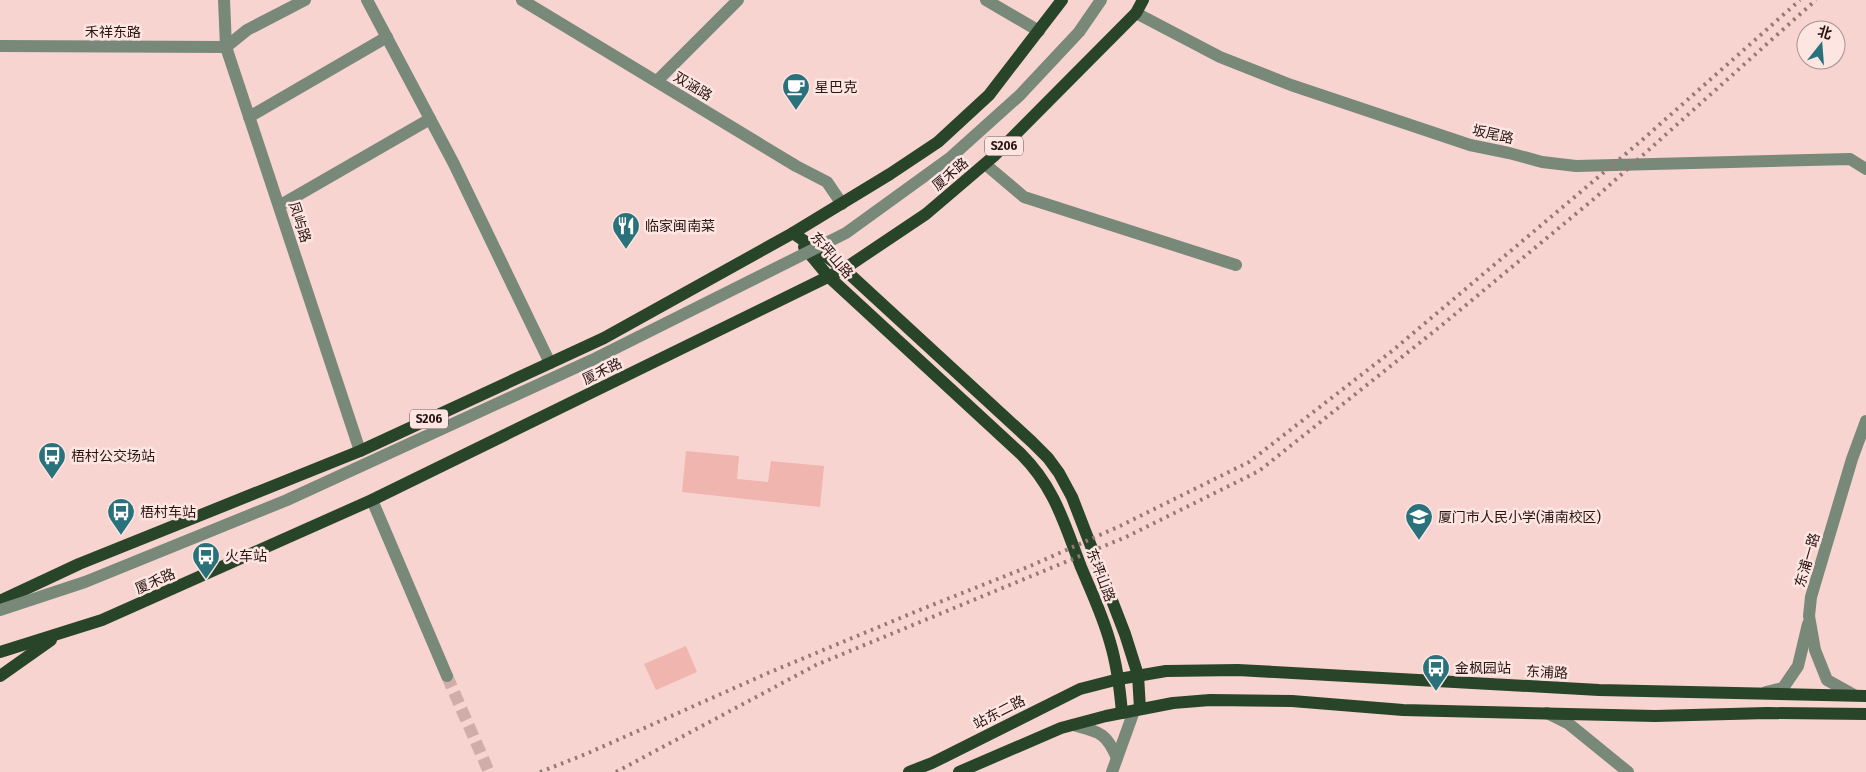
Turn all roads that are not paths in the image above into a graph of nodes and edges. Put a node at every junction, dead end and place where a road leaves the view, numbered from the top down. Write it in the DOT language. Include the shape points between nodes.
graph roads {
  1 [pos="224,0"];
  2 [pos="305,0"];
  3 [pos="366,0"];
  4 [pos="522,0"];
  5 [pos="738,0"];
  6 [pos="986,0"];
  7 [pos="1062,0"];
  8 [pos="1100,0"];
  9 [pos="1142,0"];
  10 [pos="1136,13"];
  11 [pos="1039,31"];
  12 [pos="386,37"];
  13 [pos="0,46"];
  14 [pos="226,47"];
  15 [pos="657,81"];
  16 [pos="249,116"];
  17 [pos="430,119"];
  18 [pos="986,164"];
  19 [pos="1866,169"];
  20 [pos="842,204"];
  21 [pos="279,206"];
  22 [pos="794,233"];
  23 [pos="1236,265"];
  24 [pos="844,269"];
  25 [pos="828,276"];
  26 [pos="550,363"];
  27 [pos="1866,421"];
  28 [pos="360,451"];
  29 [pos="372,500"];
  30 [pos="0,601"];
  31 [pos="0,610"];
  32 [pos="1809,616"];
  33 [pos="60,634"];
  34 [pos="0,652"];
  35 [pos="1138,675"];
  36 [pos="0,676"];
  37 [pos="447,676"];
  38 [pos="1119,679"];
  39 [pos="1760,693"];
  40 [pos="1860,696"];
  41 [pos="1132,711"];
  42 [pos="1545,712"];
  43 [pos="1866,714"];
  44 [pos="1073,725"];
  45 [pos="1116,758"];
  46 [pos="909,772"];
  47 [pos="959,772"];
  48 [pos="1112,772"];
  49 [pos="1628,772"];
  1 -- 14 [label="street, 凤屿路"];
  2 -- 14 [label="street" via="247,30"];
  3 -- 12 [label="street"];
  4 -- 15 [label="street, 双涵路"];
  5 -- 15 [label="street"];
  6 -- 11 [label="street"];
  7 -- 11 [label="main road, S206"];
  8 -- 31 [label="street, bridge" via="1079,32 1020,95 951,157 846,233 592,360 287,500 85,582"];
  9 -- 10 [label="main road, 厦禾路 / S206"];
  10 -- 18 [label="main road, 厦禾路 / S206"];
  10 -- 19 [label="street, 坂尾路" via="1220,57 1292,85 1470,145 1542,162 1576,166 1850,159"];
  11 -- 20 [label="main road, S206" via="989,95 938,142"];
  12 -- 16 [label="street"];
  12 -- 17 [label="street"];
  13 -- 14 [label="street, 禾祥东路"];
  14 -- 16 [label="street, 凤屿路"];
  15 -- 20 [label="street, 双涵路" via="826,182"];
  16 -- 21 [label="street, 凤屿路"];
  17 -- 21 [label="street"];
  17 -- 26 [label="street"];
  18 -- 23 [label="street" via="1024,198"];
  18 -- 24 [label="main road, 厦禾路 / S206" via="926,214"];
  20 -- 22 [label="main road, 厦禾路 / S206"];
  21 -- 28 [label="street, 凤屿路"];
  22 -- 24 [label="main road, 东坪山路"];
  22 -- 25 [label="main road, 东坪山路"];
  22 -- 26 [label="main road, 厦禾路 / S206" via="604,338"];
  24 -- 25 [label="main road, 厦禾路 / S206"];
  24 -- 35 [label="main road, 东坪山路" via="1032,442 1059,473 1072,497"];
  25 -- 29 [label="main road, 厦禾路 / S206"];
  25 -- 38 [label="main road, 东坪山路" via="1040,475 1057,504 1110,640"];
  26 -- 28 [label="main road, 厦禾路 / S206"];
  27 -- 32 [label="street, 东浦一路" via="1811,597"];
  28 -- 30 [label="main road, 厦禾路 / S206" via="79,564"];
  29 -- 33 [label="main road, 厦禾路 / S206" via="102,620"];
  29 -- 37 [label="street"];
  32 -- 39 [label="street" via="1798,666 1783,688"];
  32 -- 40 [label="street, 东浦一路" via="1815,650 1827,680"];
  33 -- 34 [label="main road, 厦禾路 / S206"];
  33 -- 36 [label="main road"];
  35 -- 38 [label="main road, 东浦路"];
  35 -- 39 [label="main road, 东浦路" via="1166,671 1238,670 1599,690"];
  35 -- 41 [label="main road, 东坪山路"];
  38 -- 41 [label="main road, 东坪山路"];
  38 -- 46 [label="main road, 站东二路" via="1080,689"];
  39 -- 40 [label="main road, 东浦路"];
  41 -- 42 [label="main road" via="1210,700 1292,701 1404,710"];
  41 -- 44 [label="main road"];
  41 -- 45 [label="street, 东坪山路"];
  42 -- 43 [label="main road" via="1655,716"];
  42 -- 49 [label="street" via="1569,724"];
  44 -- 45 [label="street" via="1098,732 1107,739"];
  44 -- 47 [label="main road"];
  45 -- 48 [label="street, 东坪山路"];
}
